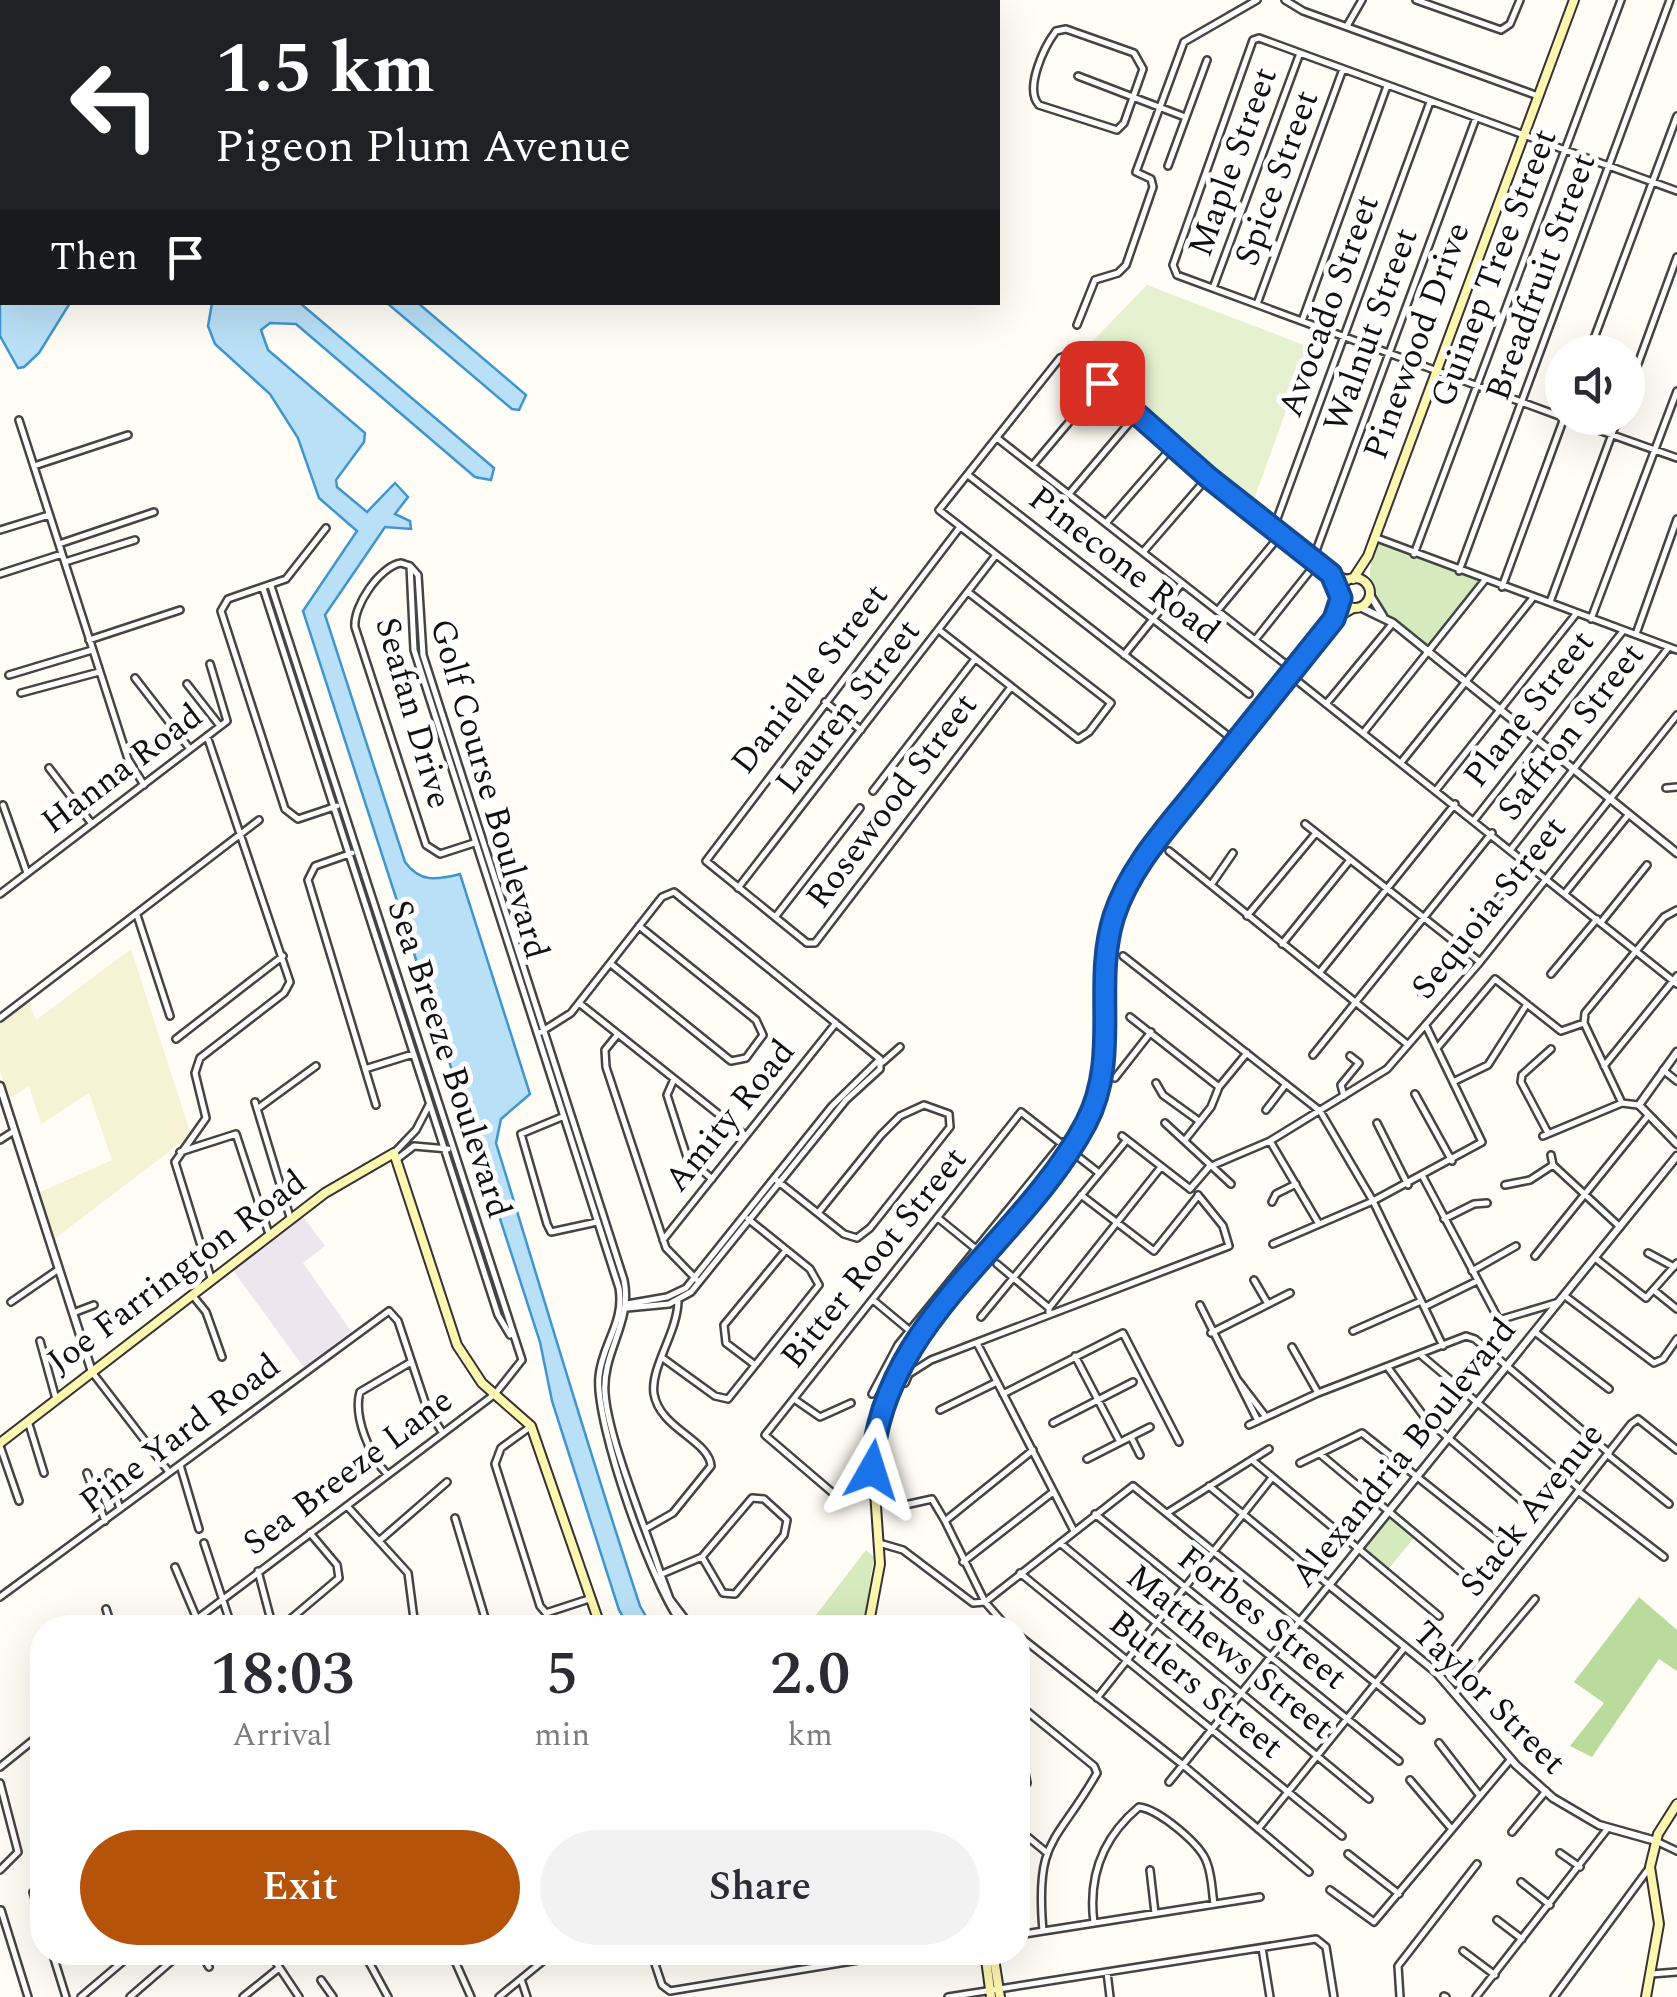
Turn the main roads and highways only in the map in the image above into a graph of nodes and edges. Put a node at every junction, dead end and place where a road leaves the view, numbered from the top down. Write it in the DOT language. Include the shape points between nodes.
graph roads {
  1 [pos="1574,0"];
  2 [pos="1364,565"];
  3 [pos="1351,579"];
  4 [pos="1367,584"];
  5 [pos="1340,595"];
  6 [pos="1357,608"];
  7 [pos="1334,619"];
  8 [pos="0,1445"];
  9 [pos="596,1615"];
  10 [pos="871,1615"];
  11 [pos="1677,1804"];
  12 [pos="988,1965"];
  13 [pos="993,1965"];
  14 [pos="995,1993"];
  15 [pos="1646,1997"];
  1 -- 2 [label="main road, Pinewood Drive"];
  2 -- 3 [label="main road, Pinewood Drive"];
  2 -- 4 [label="main road, Pinewood Drive"];
  3 -- 4 [label="main road"];
  3 -- 5 [label="main road, Pinewood Drive"];
  4 -- 6 [label="main road, Pinewood Drive" via="1370,595"];
  5 -- 6 [label="main road"];
  5 -- 7 [label="main road"];
  6 -- 7 [label="main road"];
  7 -- 10 [label="main road" via="1142,860 1121,898 1107,946 1104,1068 1094,1103 891,1380 872,1470 879,1543"];
  8 -- 9 [label="main road, Joe Farrington Road" via="336,1186 395,1156 457,1345 471,1370 532,1426"];
  11 -- 15 [label="main road" via="1650,1866 1658,1924"];
  12 -- 14 [label="main road"];
  13 -- 14 [label="main road"];
}
